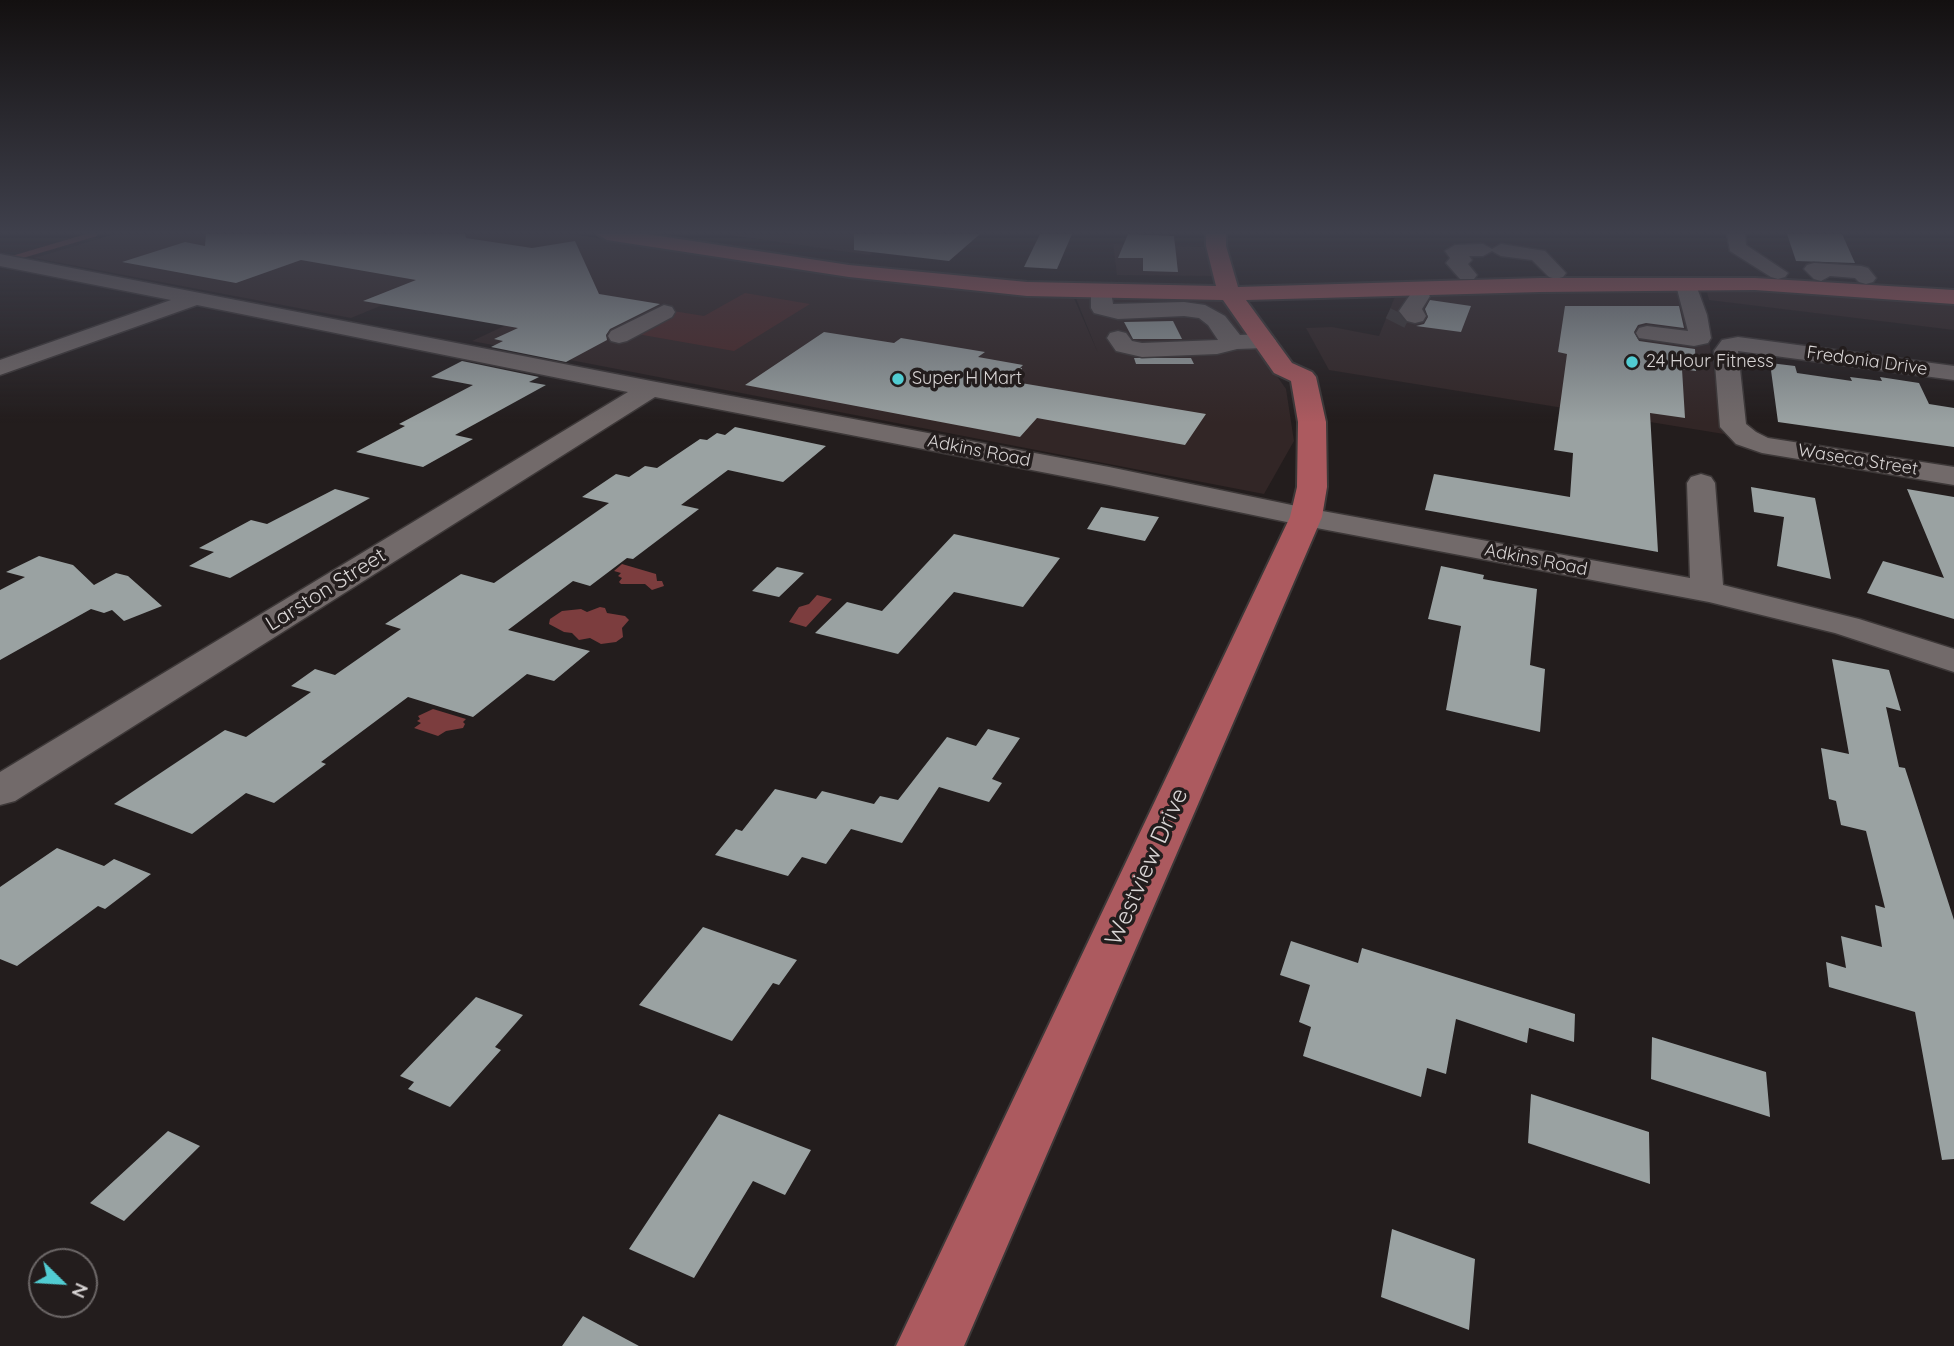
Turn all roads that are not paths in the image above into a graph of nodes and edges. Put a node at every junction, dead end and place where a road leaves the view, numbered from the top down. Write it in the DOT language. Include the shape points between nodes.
graph roads {
  1 [pos="191,297"];
  2 [pos="1080,297"];
  3 [pos="1132,297"];
  4 [pos="1234,297"];
  5 [pos="1265,297"];
  6 [pos="1690,297"];
  7 [pos="197,298"];
  8 [pos="1101,300"];
  9 [pos="667,308"];
  10 [pos="1279,317"];
  11 [pos="1647,333"];
  12 [pos="619,336"];
  13 [pos="1264,341"];
  14 [pos="1236,342"];
  15 [pos="0,368"];
  16 [pos="1954,373"];
  17 [pos="651,389"];
  18 [pos="1762,445"];
  19 [pos="1954,476"];
  20 [pos="1701,483"];
  21 [pos="1306,517"];
  22 [pos="1707,592"];
  23 [pos="1954,661"];
  24 [pos="0,791"];
  25 [pos="930,1346"];
  1 -- 7 [label="street, Adkins Road"];
  2 -- 8 [label="main road"];
  3 -- 8 [label="main road"];
  4 -- 13 [label="main road, Westview Drive"];
  5 -- 10 [label="main road"];
  6 -- 11 [label="street" via="1700,338"];
  7 -- 15 [label="street"];
  7 -- 17 [label="street, Adkins Road"];
  8 -- 14 [label="street" via="1118,312 1205,312"];
  8 -- 14 [label="street" via="1124,346 1142,350"];
  9 -- 12 [label="street"];
  13 -- 14 [label="street"];
  13 -- 21 [label="main road, Westview Drive" via="1283,368 1304,366 1312,487"];
  16 -- 18 [label="street, Fredonia Drive" via="1730,345 1726,351 1733,427"];
  17 -- 21 [label="street, Adkins Road"];
  17 -- 24 [label="street, Larston Street"];
  18 -- 19 [label="street, Waseca Street"];
  20 -- 22 [label="street"];
  21 -- 22 [label="street, Adkins Road"];
  21 -- 25 [label="main road, Westview Drive"];
  22 -- 23 [label="street, Adkins Road" via="1847,626"];
}
